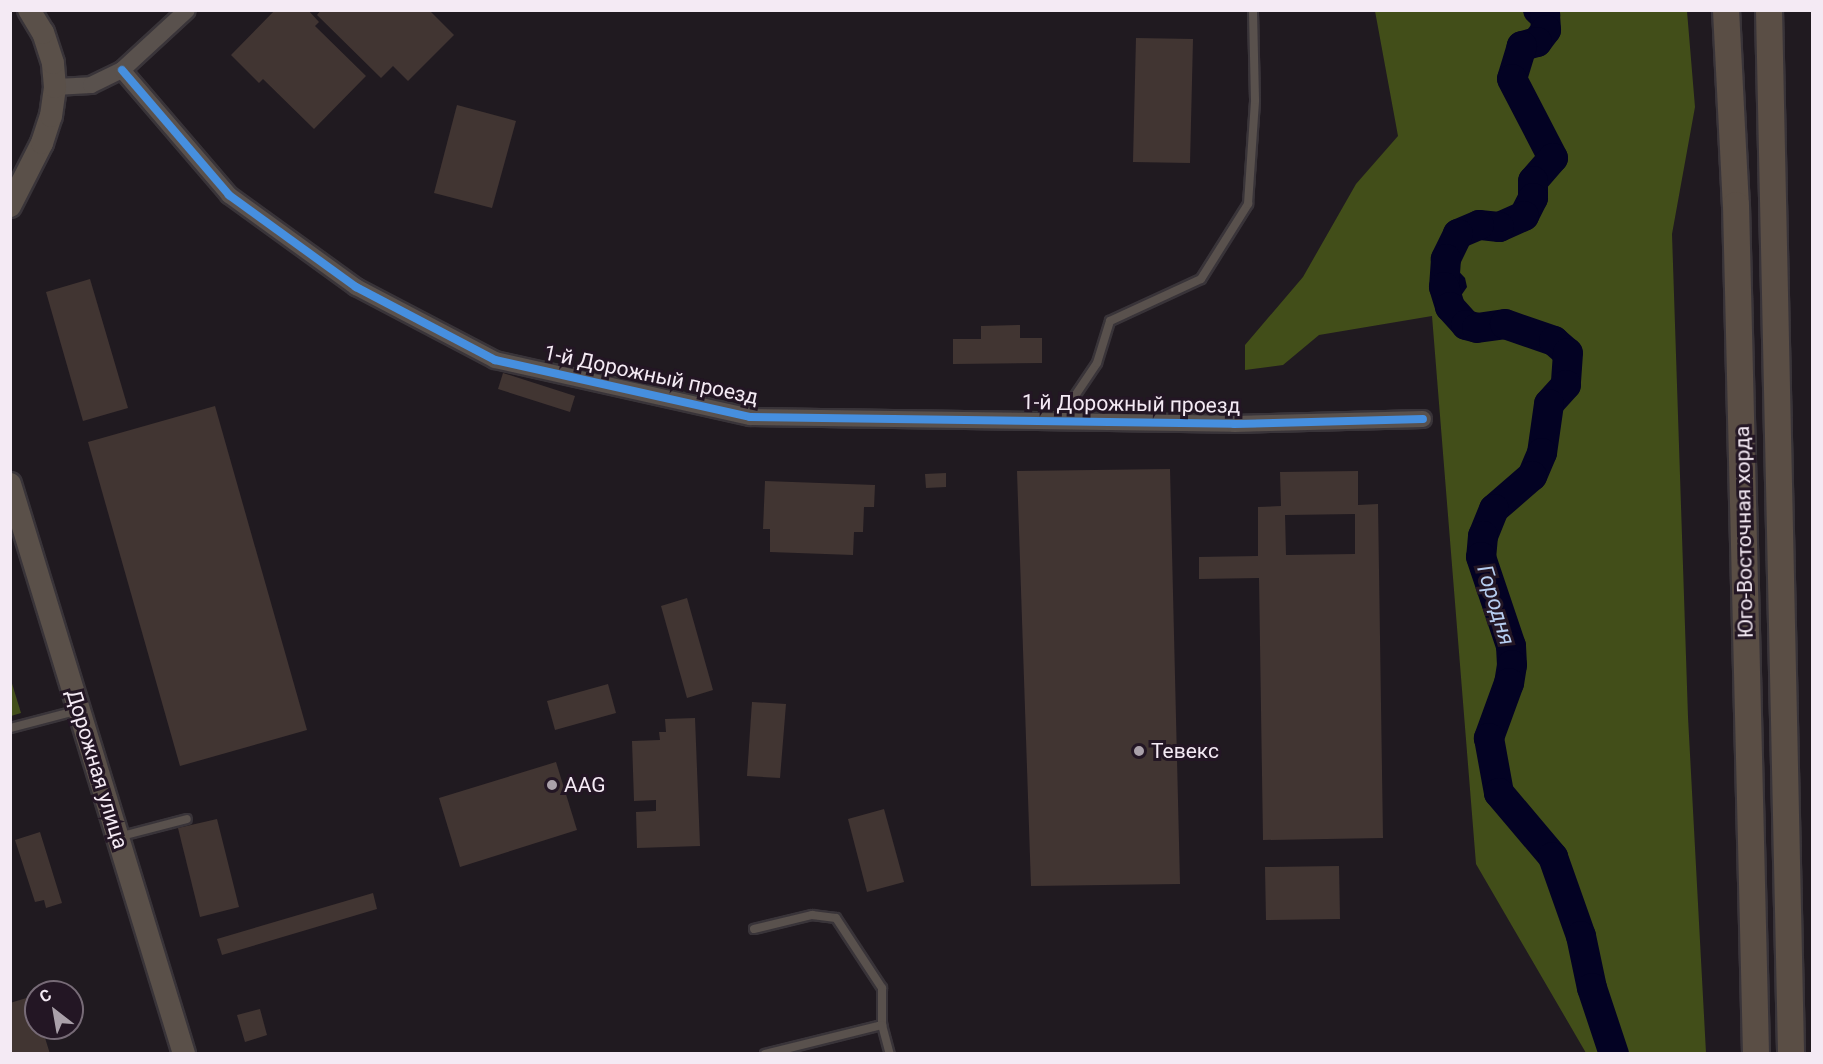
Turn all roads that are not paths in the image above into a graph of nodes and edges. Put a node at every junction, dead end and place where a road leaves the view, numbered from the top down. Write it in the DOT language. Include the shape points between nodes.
graph roads {
  1 [pos="29,10"];
  2 [pos="187,10"];
  3 [pos="1253,10"];
  4 [pos="1726,10"];
  5 [pos="1769,10"];
  6 [pos="122,70"];
  7 [pos="55,87"];
  8 [pos="10,206"];
  9 [pos="1423,419"];
  10 [pos="1058,421"];
  11 [pos="10,484"];
  12 [pos="79,710"];
  13 [pos="10,728"];
  14 [pos="187,819"];
  15 [pos="118,837"];
  16 [pos="754,928"];
  17 [pos="882,1025"];
  18 [pos="184,1053"];
  19 [pos="765,1053"];
  20 [pos="890,1053"];
  21 [pos="1756,1053"];
  22 [pos="1791,1053"];
  1 -- 7 [label="main road" via="43,33 53,63"];
  2 -- 6 [label="street"];
  3 -- 10 [label="lane" via="1255,100 1248,204 1201,279 1110,321 1097,363"];
  4 -- 21 [label="main road, Юго-Восточная хорда" via="1736,205"];
  5 -- 22 [label="main road, Юго-Восточная хорда"];
  6 -- 7 [label="street" via="92,85"];
  6 -- 10 [label="street, 1-й Дорожный проезд" via="229,195 356,287 495,360 750,417"];
  7 -- 8 [label="main road" via="42,143"];
  9 -- 10 [label="street, 1-й Дорожный проезд" via="1234,424"];
  11 -- 12 [label="main road, Дорожная улица"];
  12 -- 13 [label="lane"];
  12 -- 15 [label="main road, Дорожная улица"];
  14 -- 15 [label="lane"];
  15 -- 18 [label="main road, Дорожная улица"];
  16 -- 17 [label="lane" via="812,915 836,918 882,988"];
  17 -- 19 [label="lane"];
  17 -- 20 [label="lane"];
}
